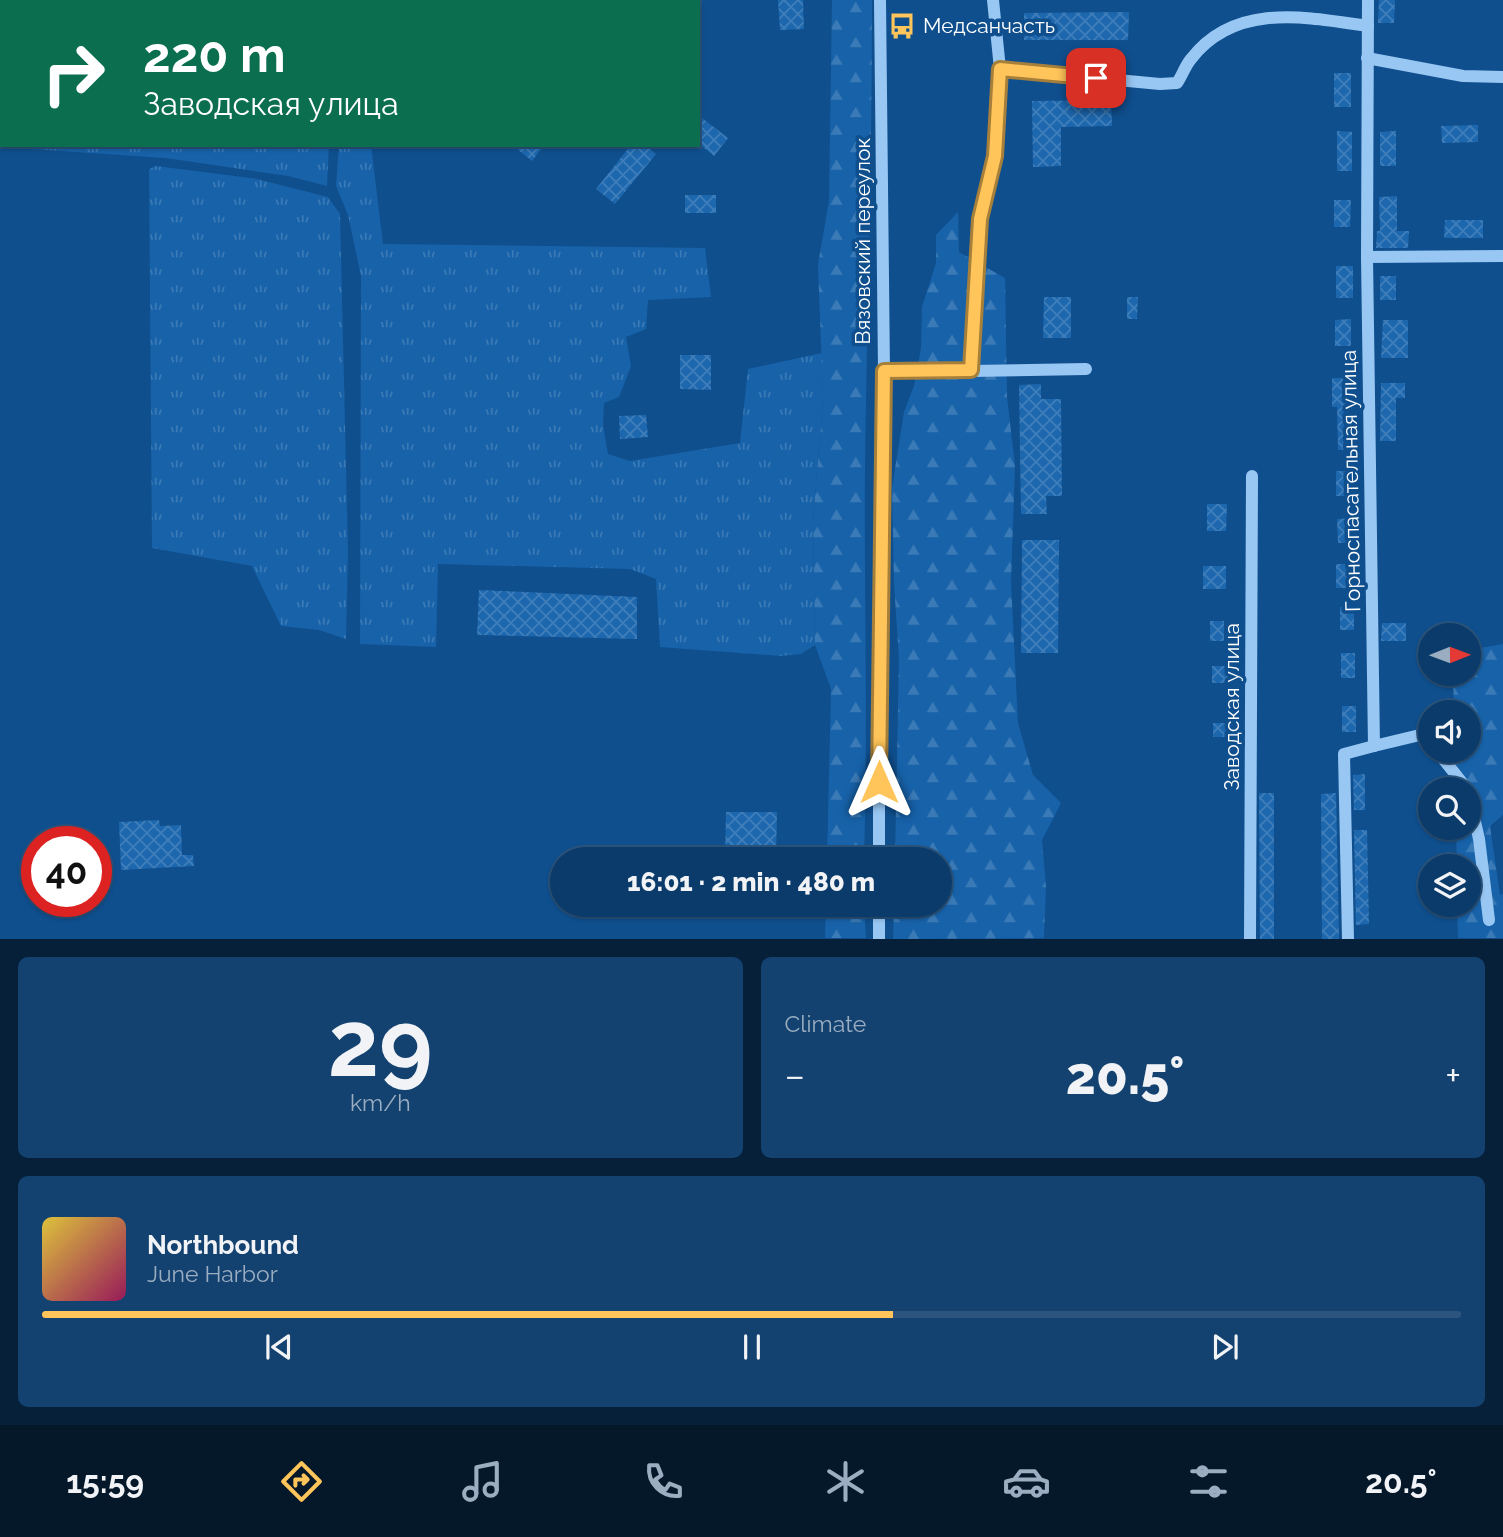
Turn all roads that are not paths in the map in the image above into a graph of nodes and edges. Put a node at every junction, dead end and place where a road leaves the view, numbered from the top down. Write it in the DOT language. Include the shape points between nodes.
graph roads {
  1 [pos="880,0"];
  2 [pos="993,0"];
  3 [pos="1368,0"];
  4 [pos="1368,26"];
  5 [pos="1367,58"];
  6 [pos="1000,69"];
  7 [pos="1503,77"];
  8 [pos="1503,256"];
  9 [pos="1367,257"];
  10 [pos="1086,369"];
  11 [pos="971,370"];
  12 [pos="884,371"];
  13 [pos="1252,476"];
  14 [pos="1418,735"];
  15 [pos="1374,746"];
  16 [pos="1446,763"];
  17 [pos="1457,777"];
  18 [pos="1479,840"];
  19 [pos="879,847"];
  20 [pos="879,917"];
  21 [pos="1489,920"];
  22 [pos="879,939"];
  23 [pos="1250,939"];
  24 [pos="1348,939"];
  1 -- 12 [label="street, Вязовский переулок"];
  2 -- 6 [label="street"];
  3 -- 4 [label="street, Горноспасательная улица"];
  4 -- 5 [label="street, Горноспасательная улица"];
  4 -- 6 [label="street" via="1274,16 1240,24 1211,39 1190,60 1177,83 1160,85"];
  5 -- 7 [label="street" via="1463,76"];
  5 -- 9 [label="street, Горноспасательная улица"];
  6 -- 11 [label="street" via="995,156 980,219"];
  8 -- 9 [label="street"];
  9 -- 15 [label="street, Горноспасательная улица"];
  10 -- 11 [label="street"];
  11 -- 12 [label="street"];
  12 -- 19 [label="street, Вязовский переулок"];
  13 -- 23 [label="street, Заводская улица"];
  14 -- 15 [label="street"];
  15 -- 24 [label="street" via="1344,754"];
  16 -- 17 [label="street"];
  18 -- 21 [label="street"];
  20 -- 22 [label="street"];
}
